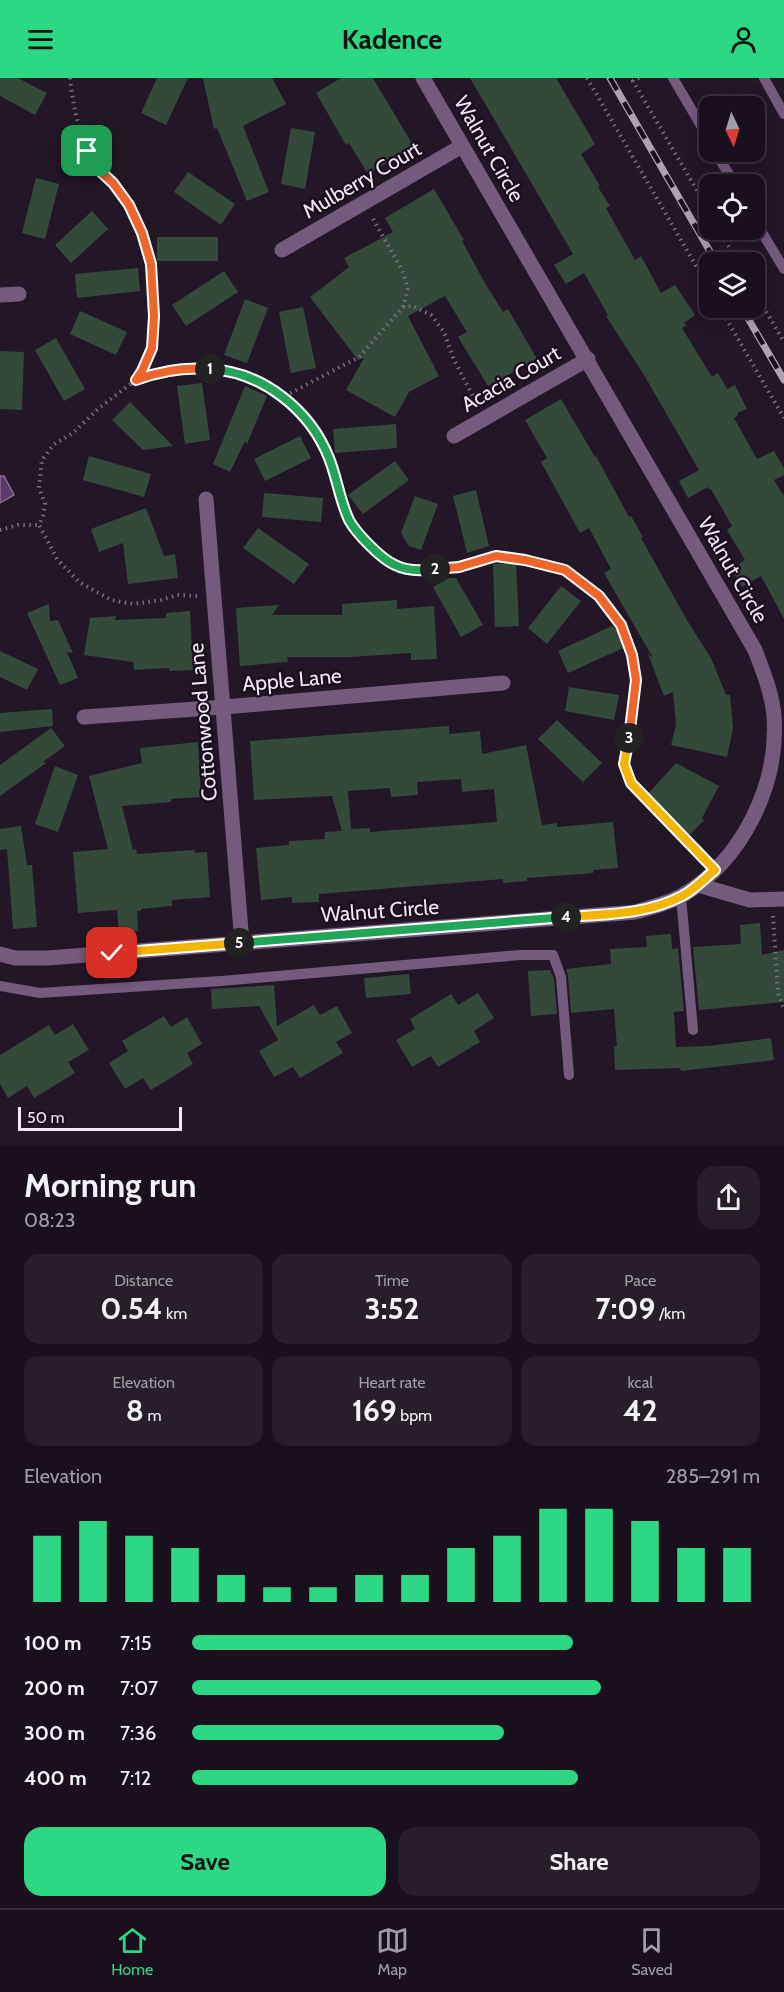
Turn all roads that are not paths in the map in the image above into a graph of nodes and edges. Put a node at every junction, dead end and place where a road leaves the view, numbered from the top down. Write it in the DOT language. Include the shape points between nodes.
graph roads {
  1 [pos="423,78"];
  2 [pos="672,78"];
  3 [pos="764,78"];
  4 [pos="784,114"];
  5 [pos="699,123"];
  6 [pos="462,146"];
  7 [pos="765,237"];
  8 [pos="282,250"];
  9 [pos="784,269"];
  10 [pos="19,294"];
  11 [pos="0,295"];
  12 [pos="588,359"];
  13 [pos="454,436"];
  14 [pos="206,499"];
  15 [pos="503,683"];
  16 [pos="224,707"];
  17 [pos="84,717"];
  18 [pos="698,885"];
  19 [pos="681,897"];
  20 [pos="778,899"];
  21 [pos="242,943"];
  22 [pos="0,954"];
  23 [pos="0,986"];
  24 [pos="693,1030"];
  25 [pos="569,1075"];
  1 -- 6 [label="street, Walnut Circle"];
  2 -- 5 [label="lane"];
  3 -- 4 [label="lane"];
  6 -- 8 [label="street, Mulberry Court"];
  6 -- 12 [label="street, Walnut Circle"];
  7 -- 9 [label="lane"];
  10 -- 11 [label="street"];
  12 -- 13 [label="street, Acacia Court"];
  12 -- 18 [label="street, Walnut Circle" via="755,650 769,686 774,715 770,776 760,802 728,857"];
  14 -- 16 [label="street, Cottonwood Lane"];
  15 -- 16 [label="street, Apple Lane"];
  16 -- 17 [label="street, Apple Lane"];
  16 -- 21 [label="street, Cottonwood Lane"];
  18 -- 19 [label="street, Walnut Circle"];
  18 -- 20 [label="street" via="750,900"];
  19 -- 21 [label="street, Walnut Circle" via="636,912"];
  19 -- 24 [label="lane"];
  21 -- 22 [label="street, Walnut Circle" via="48,958"];
  23 -- 25 [label="lane" via="40,993 553,955 561,977"];
}
